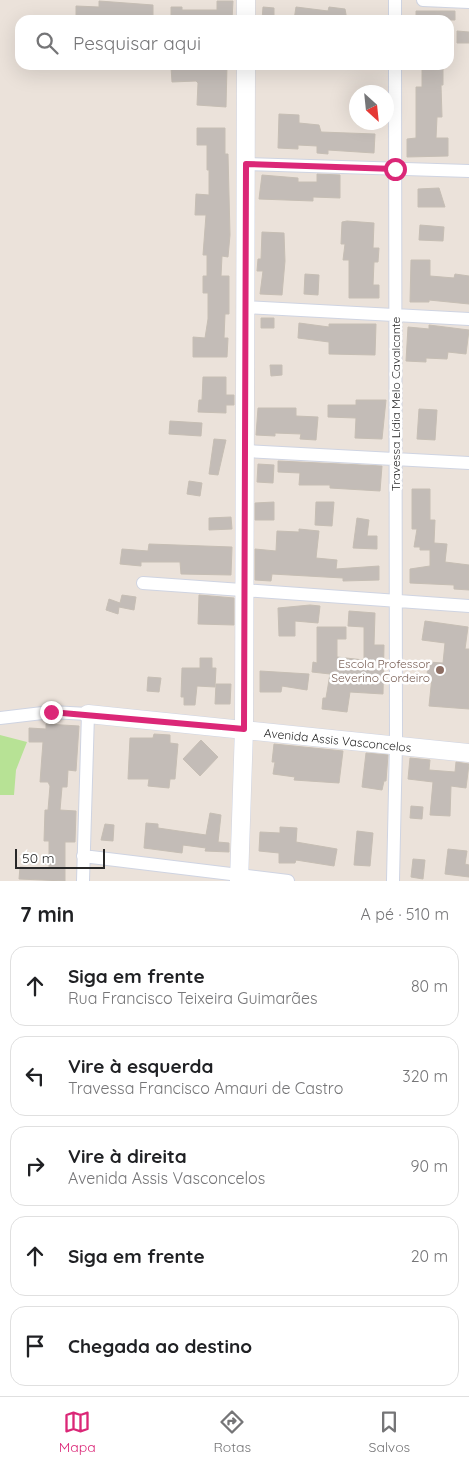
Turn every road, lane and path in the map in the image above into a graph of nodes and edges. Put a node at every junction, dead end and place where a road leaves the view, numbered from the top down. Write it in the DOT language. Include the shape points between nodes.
graph roads {
  1 [pos="246,0"];
  2 [pos="395,0"];
  3 [pos="423,0"];
  4 [pos="469,2"];
  5 [pos="246,15"];
  6 [pos="395,15"];
  7 [pos="246,70"];
  8 [pos="395,70"];
  9 [pos="246,164"];
  10 [pos="395,169"];
  11 [pos="469,171"];
  12 [pos="243,307"];
  13 [pos="395,315"];
  14 [pos="469,319"];
  15 [pos="245,451"];
  16 [pos="395,459"];
  17 [pos="469,463"];
  18 [pos="143,583"];
  19 [pos="245,589"];
  20 [pos="396,601"];
  21 [pos="469,606"];
  22 [pos="88,714"];
  23 [pos="0,718"];
  24 [pos="244,729"];
  25 [pos="396,743"];
  26 [pos="469,752"];
  27 [pos="83,856"];
  28 [pos="239,877"];
  29 [pos="83,881"];
  30 [pos="288,881"];
  31 [pos="393,881"];
  1 -- 5 [label="street"];
  2 -- 6 [label="street"];
  3 -- 4 [label="street"];
  7 -- 9 [label="street"];
  8 -- 10 [label="street, Travessa Lídia Melo Cavalcante"];
  9 -- 10 [label="street"];
  9 -- 12 [label="street"];
  10 -- 11 [label="street"];
  10 -- 13 [label="street, Travessa Lídia Melo Cavalcante"];
  12 -- 13 [label="street"];
  12 -- 15 [label="street"];
  13 -- 14 [label="street"];
  13 -- 16 [label="street, Travessa Lídia Melo Cavalcante"];
  15 -- 16 [label="street"];
  15 -- 19 [label="street"];
  16 -- 17 [label="street"];
  16 -- 20 [label="street, Travessa Lídia Melo Cavalcante"];
  18 -- 19 [label="street"];
  19 -- 20 [label="street"];
  19 -- 24 [label="street"];
  20 -- 21 [label="street"];
  20 -- 25 [label="street, Travessa Lídia Melo Cavalcante"];
  22 -- 23 [label="street" via="51,712"];
  22 -- 24 [label="street, Avenida Assis Vasconcelos"];
  22 -- 27 [label="street"];
  24 -- 25 [label="street, Avenida Assis Vasconcelos"];
  24 -- 28 [label="street"];
  25 -- 26 [label="street, Avenida Assis Vasconcelos"];
  25 -- 31 [label="street, Travessa Lídia Melo Cavalcante"];
  27 -- 28 [label="street"];
  27 -- 29 [label="street"];
  28 -- 30 [label="street"];
}
